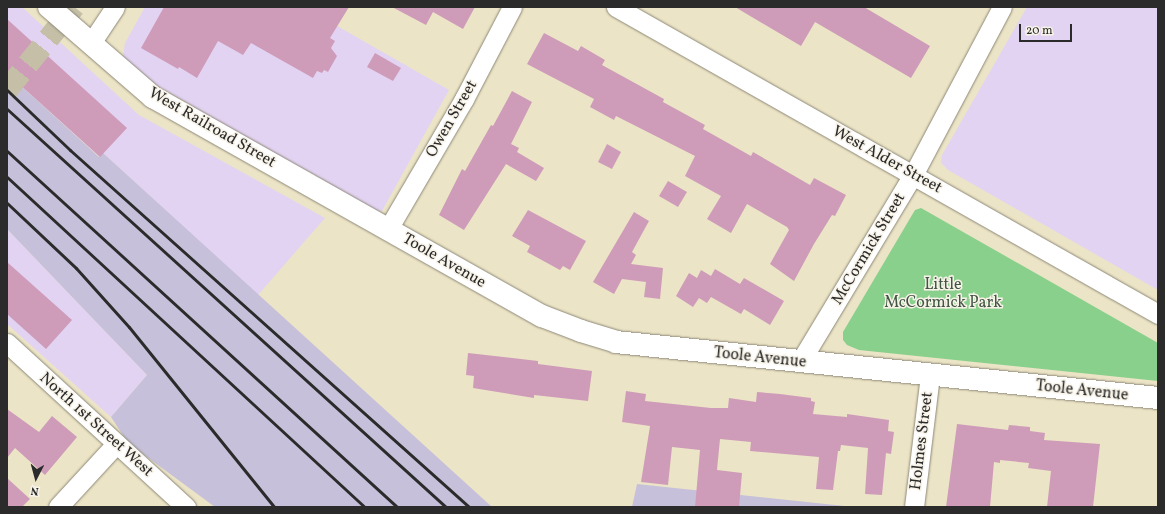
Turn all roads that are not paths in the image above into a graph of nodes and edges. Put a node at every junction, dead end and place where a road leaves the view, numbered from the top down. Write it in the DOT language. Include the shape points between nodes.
graph roads {
  1 [pos="49,7"];
  2 [pos="115,7"];
  3 [pos="512,7"];
  4 [pos="616,7"];
  5 [pos="1002,7"];
  6 [pos="91,43"];
  7 [pos="913,175"];
  8 [pos="388,229"];
  9 [pos="1158,314"];
  10 [pos="7,343"];
  11 [pos="800,362"];
  12 [pos="930,376"];
  13 [pos="1158,398"];
  14 [pos="116,444"];
  15 [pos="58,507"];
  16 [pos="186,507"];
  17 [pos="914,507"];
  1 -- 6 [label="street, West Railroad Street"];
  2 -- 6 [label="street"];
  3 -- 8 [label="street, Owen Street" via="464,99"];
  4 -- 7 [label="street, West Alder Street"];
  5 -- 7 [label="street, McCormick Street"];
  6 -- 8 [label="street, West Railroad Street" via="153,97"];
  7 -- 9 [label="street, West Alder Street"];
  7 -- 11 [label="street, McCormick Street"];
  8 -- 11 [label="street, Toole Avenue" via="542,316 609,340"];
  10 -- 14 [label="street, North 1st Street West"];
  11 -- 12 [label="street, Toole Avenue"];
  12 -- 13 [label="street, Toole Avenue"];
  12 -- 17 [label="street, Holmes Street"];
  14 -- 15 [label="street"];
  14 -- 16 [label="street, North 1st Street West"];
}
